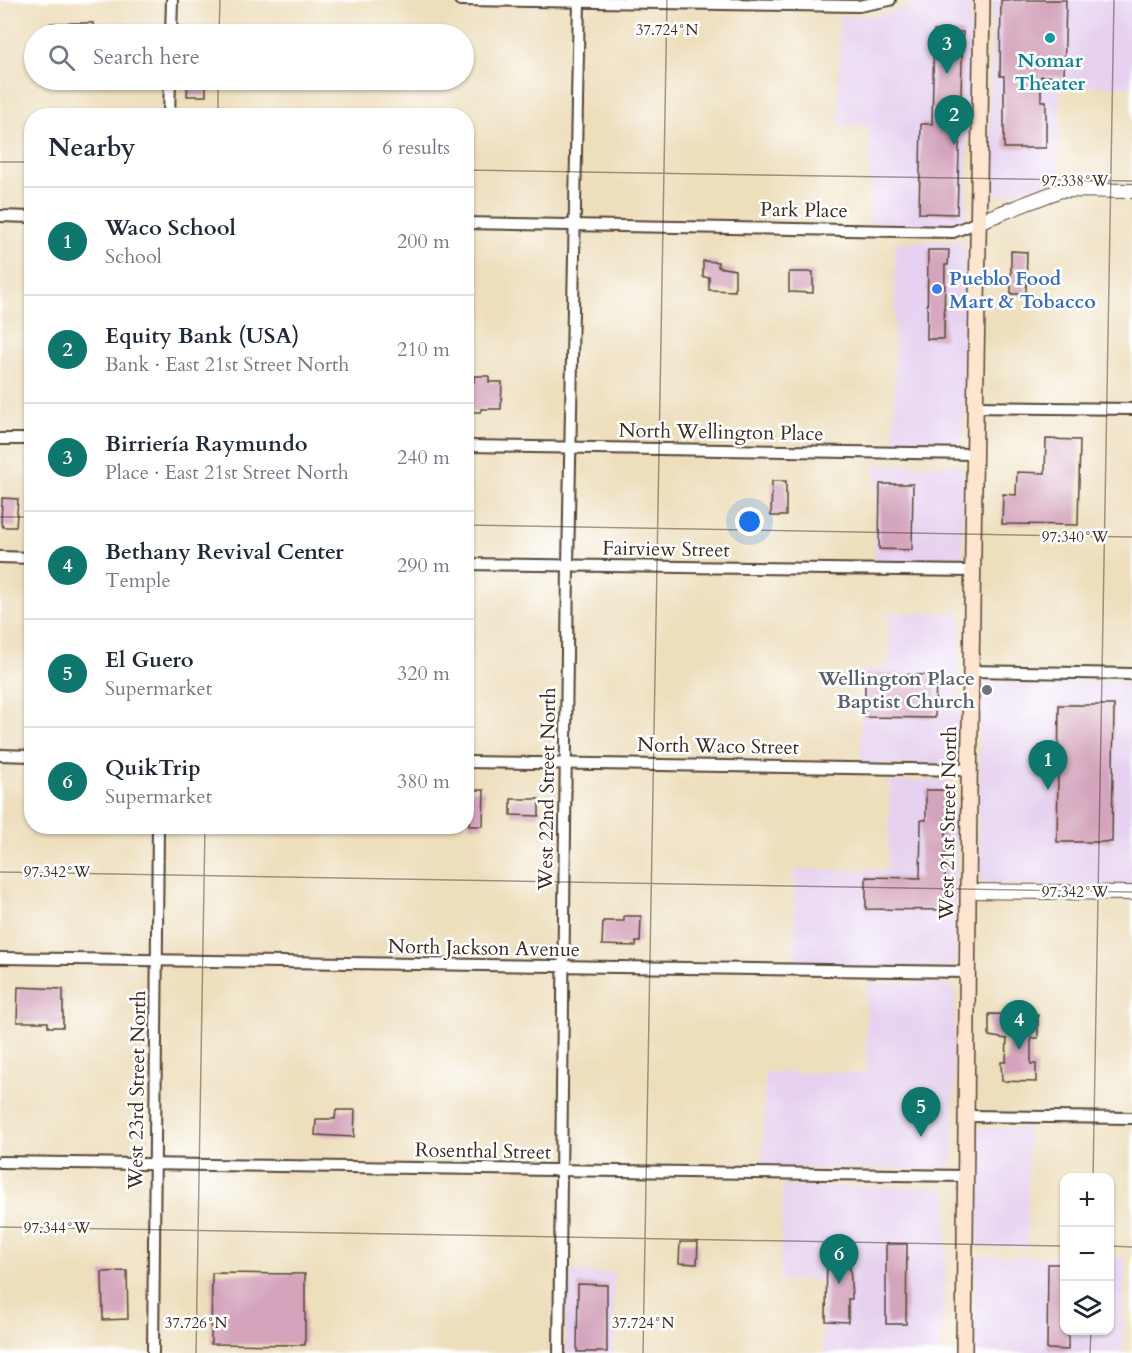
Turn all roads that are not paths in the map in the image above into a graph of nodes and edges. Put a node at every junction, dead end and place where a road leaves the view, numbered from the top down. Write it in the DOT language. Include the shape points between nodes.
graph roads {
  1 [pos="172,0"];
  2 [pos="460,0"];
  3 [pos="890,0"];
  4 [pos="982,0"];
  5 [pos="579,1"];
  6 [pos="171,24"];
  7 [pos="170,90"];
  8 [pos="169,108"];
  9 [pos="1132,191"];
  10 [pos="0,216"];
  11 [pos="24,217"];
  12 [pos="978,222"];
  13 [pos="474,223"];
  14 [pos="575,225"];
  15 [pos="975,406"];
  16 [pos="1132,409"];
  17 [pos="0,439"];
  18 [pos="24,439"];
  19 [pos="474,446"];
  20 [pos="570,448"];
  21 [pos="975,454"];
  22 [pos="0,557"];
  23 [pos="24,558"];
  24 [pos="474,564"];
  25 [pos="567,565"];
  26 [pos="973,571"];
  27 [pos="971,671"];
  28 [pos="1132,674"];
  29 [pos="0,755"];
  30 [pos="24,756"];
  31 [pos="474,762"];
  32 [pos="565,763"];
  33 [pos="970,770"];
  34 [pos="158,834"];
  35 [pos="968,891"];
  36 [pos="1132,893"];
  37 [pos="0,958"];
  38 [pos="157,961"];
  39 [pos="563,967"];
  40 [pos="968,972"];
  41 [pos="966,1116"];
  42 [pos="1132,1118"];
  43 [pos="0,1162"];
  44 [pos="155,1165"];
  45 [pos="561,1171"];
  46 [pos="966,1176"];
  47 [pos="153,1353"];
  48 [pos="559,1353"];
  49 [pos="964,1353"];
  1 -- 6 [label="street"];
  2 -- 5 [label="street"];
  3 -- 5 [label="street" via="859,6"];
  4 -- 12 [label="main road, West 21st Street North"];
  5 -- 14 [label="street, West 22nd Street North"];
  7 -- 8 [label="street"];
  9 -- 12 [label="street, Park Place" via="1061,190"];
  10 -- 11 [label="street"];
  12 -- 14 [label="street, Park Place" via="953,232"];
  12 -- 15 [label="main road, West 21st Street North"];
  13 -- 14 [label="street, Park Place"];
  14 -- 20 [label="street, West 22nd Street North"];
  15 -- 16 [label="street"];
  15 -- 21 [label="main road, West 21st Street North"];
  17 -- 18 [label="street"];
  19 -- 20 [label="street, North Wellington Place"];
  20 -- 21 [label="street, North Wellington Place"];
  20 -- 25 [label="street, West 22nd Street North"];
  21 -- 26 [label="main road, West 21st Street North"];
  22 -- 23 [label="street"];
  24 -- 25 [label="street, Fairview Street"];
  25 -- 26 [label="street, Fairview Street"];
  25 -- 32 [label="street, West 22nd Street North"];
  26 -- 27 [label="main road, West 21st Street North"];
  27 -- 28 [label="street"];
  27 -- 33 [label="main road, West 21st Street North"];
  29 -- 30 [label="street"];
  31 -- 32 [label="street, North Waco Street"];
  32 -- 33 [label="street, North Waco Street"];
  32 -- 39 [label="street, West 22nd Street North"];
  33 -- 35 [label="main road, West 21st Street North"];
  34 -- 38 [label="street, West 23rd Street North"];
  35 -- 36 [label="street"];
  35 -- 40 [label="main road, West 21st Street North"];
  37 -- 38 [label="street, North Jackson Avenue"];
  38 -- 39 [label="street, North Jackson Avenue"];
  38 -- 44 [label="street, West 23rd Street North"];
  39 -- 40 [label="street, North Jackson Avenue"];
  39 -- 45 [label="street, West 22nd Street North"];
  40 -- 41 [label="main road, West 21st Street North"];
  41 -- 42 [label="street"];
  41 -- 46 [label="main road, West 21st Street North"];
  43 -- 44 [label="street, Rosenthal Street"];
  44 -- 45 [label="street, Rosenthal Street"];
  44 -- 47 [label="street, West 23rd Street North"];
  45 -- 46 [label="street, Rosenthal Street"];
  45 -- 48 [label="street, West 22nd Street North"];
  46 -- 49 [label="main road, West 21st Street North"];
}
